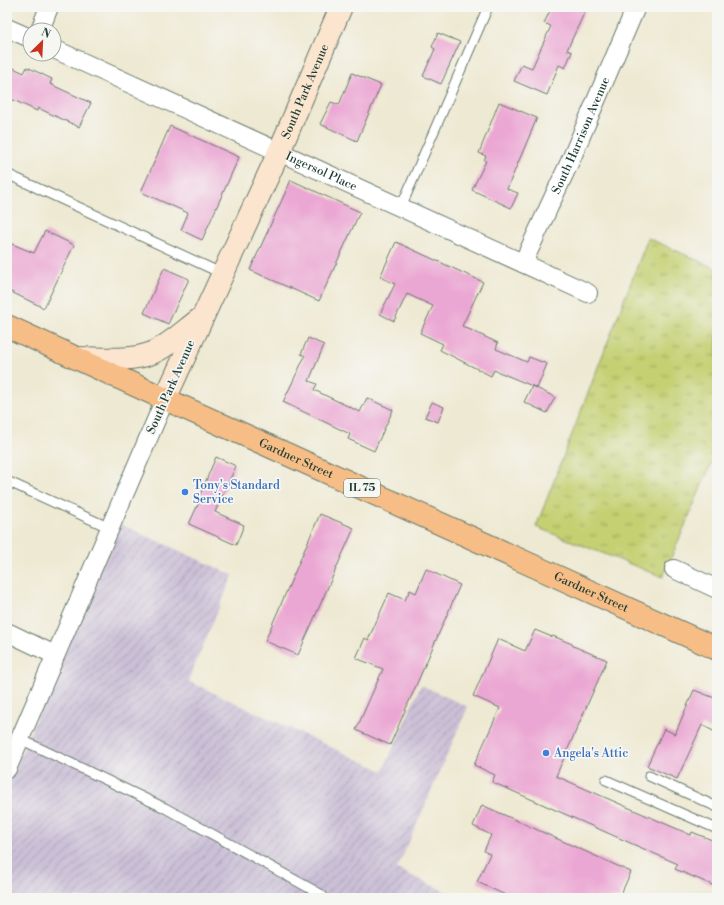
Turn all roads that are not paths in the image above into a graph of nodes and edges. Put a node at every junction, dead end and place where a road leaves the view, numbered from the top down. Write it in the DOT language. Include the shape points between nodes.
graph roads {
  1 [pos="50,7"];
  2 [pos="341,7"];
  3 [pos="488,7"];
  4 [pos="636,7"];
  5 [pos="43,22"];
  6 [pos="7,28"];
  7 [pos="22,35"];
  8 [pos="62,53"];
  9 [pos="279,152"];
  10 [pos="7,174"];
  11 [pos="401,207"];
  12 [pos="523,263"];
  13 [pos="223,274"];
  14 [pos="588,293"];
  15 [pos="203,317"];
  16 [pos="7,326"];
  17 [pos="77,358"];
  18 [pos="165,399"];
  19 [pos="7,481"];
  20 [pos="110,528"];
  21 [pos="674,569"];
  22 [pos="717,589"];
  23 [pos="7,632"];
  24 [pos="717,649"];
  25 [pos="55,655"];
  26 [pos="20,739"];
  27 [pos="7,769"];
  28 [pos="649,776"];
  29 [pos="606,780"];
  30 [pos="717,808"];
  31 [pos="717,829"];
  32 [pos="322,895"];
  1 -- 5 [label="street"];
  2 -- 9 [label="street, South Park Avenue"];
  3 -- 11 [label="lane"];
  4 -- 12 [label="street, South Harrison Avenue" via="572,157"];
  6 -- 7 [label="street"];
  8 -- 9 [label="street, Ingersol Place"];
  9 -- 11 [label="street, Ingersol Place"];
  9 -- 13 [label="street, South Park Avenue"];
  10 -- 13 [label="lane"];
  11 -- 12 [label="street, Ingersol Place"];
  12 -- 14 [label="street, Ingersol Place"];
  13 -- 15 [label="street, South Park Avenue"];
  15 -- 17 [label="street" via="166,345 152,352 125,358"];
  15 -- 18 [label="street, South Park Avenue"];
  16 -- 17 [label="main road, Gardner Street / IL 75"];
  17 -- 18 [label="main road, Gardner Street / IL 75"];
  18 -- 20 [label="street, South Park Avenue"];
  18 -- 24 [label="main road, Gardner Street / IL 75"];
  19 -- 20 [label="lane"];
  20 -- 25 [label="street, South Park Avenue"];
  21 -- 22 [label="street"];
  23 -- 25 [label="street"];
  25 -- 26 [label="street, South Park Avenue"];
  26 -- 27 [label="street, South Park Avenue"];
  26 -- 32 [label="lane" via="165,808"];
  28 -- 30 [label="lane"];
  29 -- 31 [label="lane"];
}
